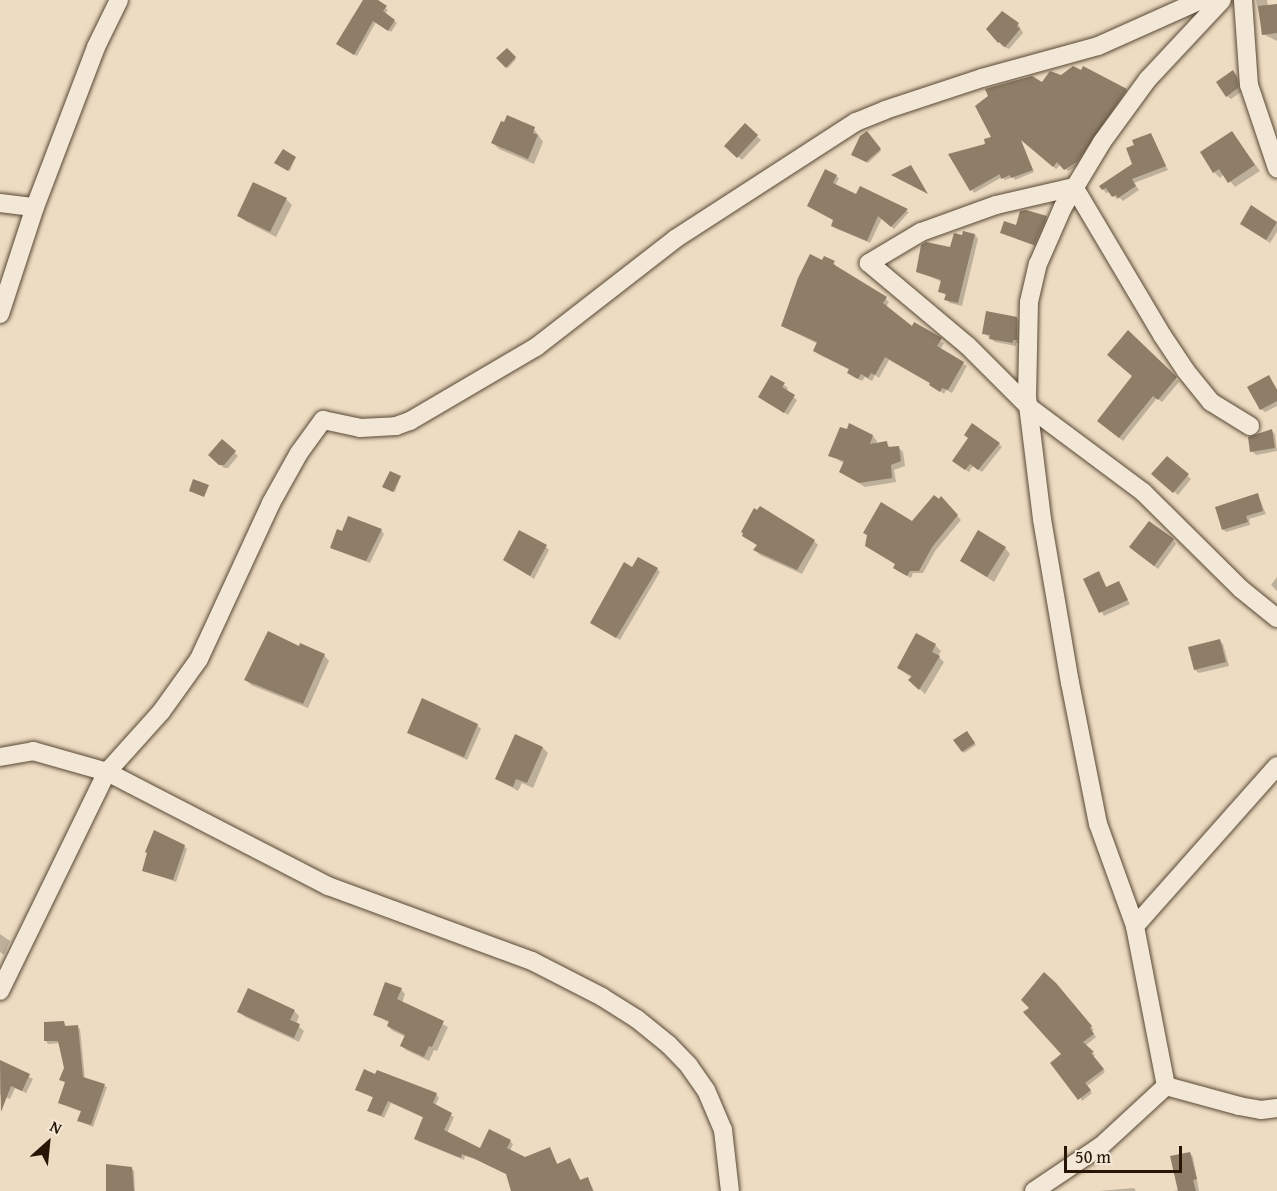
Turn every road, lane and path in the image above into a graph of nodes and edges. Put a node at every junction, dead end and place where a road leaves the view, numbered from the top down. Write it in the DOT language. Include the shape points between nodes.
graph roads {
  1 [pos="119,0"];
  2 [pos="1201,0"];
  3 [pos="1222,0"];
  4 [pos="1243,0"];
  5 [pos="1277,168"];
  6 [pos="1074,188"];
  7 [pos="0,202"];
  8 [pos="35,207"];
  9 [pos="0,314"];
  10 [pos="1029,407"];
  11 [pos="1250,426"];
  12 [pos="1277,618"];
  13 [pos="0,757"];
  14 [pos="1277,766"];
  15 [pos="106,772"];
  16 [pos="1135,926"];
  17 [pos="0,991"];
  18 [pos="1166,1086"];
  19 [pos="1277,1108"];
  20 [pos="730,1191"];
  21 [pos="1034,1191"];
  1 -- 8 [label="street" via="96,47"];
  2 -- 15 [label="street" via="1098,46 982,78 856,122 675,239 536,347 410,421 396,426 360,428 323,420 271,503 199,659 161,712"];
  3 -- 6 [label="street" via="1148,79"];
  4 -- 5 [label="street" via="1249,85"];
  6 -- 10 [label="street" via="1038,264 1029,302"];
  6 -- 10 [label="street" via="996,205 931,228 869,263 968,346"];
  6 -- 11 [label="street" via="1186,371 1211,402"];
  7 -- 8 [label="street"];
  8 -- 9 [label="street"];
  10 -- 12 [label="street" via="1143,492 1241,589"];
  10 -- 16 [label="street" via="1042,519 1095,812"];
  13 -- 15 [label="street" via="33,751"];
  14 -- 16 [label="street"];
  15 -- 17 [label="street"];
  15 -- 20 [label="street" via="328,886 532,961 637,1019 689,1066 706,1090 723,1130"];
  16 -- 18 [label="street"];
  18 -- 19 [label="street" via="1239,1106"];
  18 -- 21 [label="street" via="1101,1146"];
}
